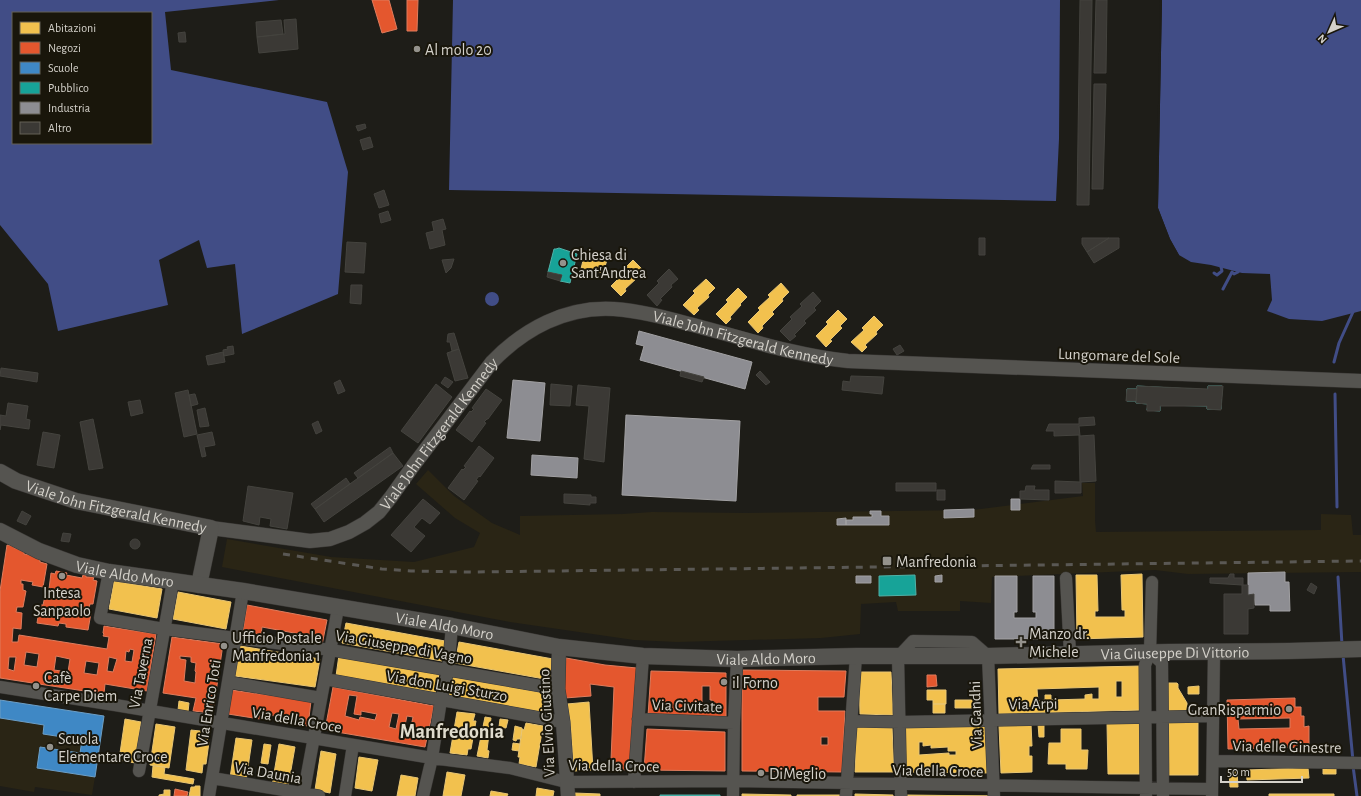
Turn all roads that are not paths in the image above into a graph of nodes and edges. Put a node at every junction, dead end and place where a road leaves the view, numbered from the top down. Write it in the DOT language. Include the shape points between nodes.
graph roads {
  1 [pos="875,362"];
  2 [pos="1361,381"];
  3 [pos="0,472"];
  4 [pos="211,528"];
  5 [pos="0,532"];
  6 [pos="109,572"];
  7 [pos="1066,578"];
  8 [pos="173,581"];
  9 [pos="1152,582"];
  10 [pos="199,585"];
  11 [pos="243,591"];
  12 [pos="338,608"];
  13 [pos="452,626"];
  14 [pos="164,629"];
  15 [pos="235,638"];
  16 [pos="560,647"];
  17 [pos="1361,649"];
  18 [pos="331,650"];
  19 [pos="1150,652"];
  20 [pos="1214,652"];
  21 [pos="1070,654"];
  22 [pos="643,656"];
  23 [pos="856,656"];
  24 [pos="898,656"];
  25 [pos="988,656"];
  26 [pos="737,659"];
  27 [pos="448,670"];
  28 [pos="325,679"];
  29 [pos="228,682"];
  30 [pos="0,687"];
  31 [pos="558,689"];
  32 [pos="322,698"];
  33 [pos="441,700"];
  34 [pos="149,710"];
  35 [pos="1213,716"];
  36 [pos="1146,717"];
  37 [pos="1162,717"];
  38 [pos="638,719"];
  39 [pos="991,720"];
  40 [pos="852,721"];
  41 [pos="221,722"];
  42 [pos="563,722"];
  43 [pos="900,722"];
  44 [pos="734,723"];
  45 [pos="314,738"];
  46 [pos="353,745"];
  47 [pos="432,758"];
  48 [pos="1213,761"];
  49 [pos="1361,763"];
  50 [pos="139,772"];
  51 [pos="212,778"];
  52 [pos="566,782"];
  53 [pos="634,782"];
  54 [pos="734,782"];
  55 [pos="846,784"];
  56 [pos="901,790"];
  57 [pos="994,791"];
  58 [pos="1146,792"];
  59 [pos="1163,793"];
  60 [pos="1212,793"];
  61 [pos="303,795"];
  62 [pos="209,796"];
  63 [pos="319,796"];
  64 [pos="345,796"];
  65 [pos="423,796"];
  66 [pos="568,796"];
  67 [pos="734,796"];
  68 [pos="846,796"];
  1 -- 2 [label="street, Lungomare del Sole"];
  1 -- 4 [label="street, Viale John Fitzgerald Kennedy" via="827,358 634,311 589,310 570,314 535,327 506,348 492,362 391,497 379,512 365,523 330,539 310,541"];
  3 -- 4 [label="main road, Viale John Fitzgerald Kennedy" via="16,481 76,501"];
  4 -- 10 [label="main road"];
  5 -- 6 [label="main road, Viale Aldo Moro" via="77,565"];
  6 -- 8 [label="main road, Viale Aldo Moro"];
  6 -- 14 [label="street, Via Giuseppe di Vagno" via="100,618"];
  7 -- 21 [label="street"];
  8 -- 10 [label="main road, Viale Aldo Moro"];
  8 -- 14 [label="street, Via Taverna"];
  9 -- 19 [label="street"];
  10 -- 11 [label="main road, Viale Aldo Moro"];
  11 -- 12 [label="main road, Viale Aldo Moro"];
  11 -- 15 [label="street, Via Enrico Toti"];
  12 -- 13 [label="main road, Viale Aldo Moro"];
  12 -- 18 [label="street"];
  13 -- 16 [label="main road, Viale Aldo Moro"];
  13 -- 27 [label="street"];
  14 -- 15 [label="street, Via Giuseppe di Vagno"];
  14 -- 34 [label="street, Via Taverna"];
  15 -- 18 [label="street, Via Giuseppe di Vagno"];
  15 -- 29 [label="street, Via Enrico Toti"];
  16 -- 22 [label="main road, Viale Aldo Moro"];
  16 -- 31 [label="street, Via Elvio Giustino"];
  17 -- 20 [label="main road, Via Giuseppe Di Vittorio"];
  18 -- 27 [label="street, Via Giuseppe di Vagno"];
  18 -- 28 [label="street"];
  19 -- 20 [label="main road, Via Giuseppe Di Vittorio"];
  19 -- 21 [label="main road, Via Giuseppe Di Vittorio"];
  19 -- 36 [label="street" via="1145,665"];
  19 -- 37 [label="street" via="1162,663"];
  20 -- 35 [label="street"];
  21 -- 25 [label="main road, Via Giuseppe Di Vittorio"];
  22 -- 26 [label="main road, Viale Aldo Moro"];
  22 -- 38 [label="street"];
  23 -- 24 [label="main road, Viale Aldo Moro"];
  23 -- 26 [label="main road, Viale Aldo Moro"];
  23 -- 40 [label="street"];
  24 -- 25 [label="main road, Viale Aldo Moro"];
  24 -- 43 [label="street"];
  25 -- 39 [label="street, Via Gandhi"];
  26 -- 44 [label="street"];
  27 -- 31 [label="street, Via Giuseppe di Vagno"];
  27 -- 33 [label="street"];
  28 -- 32 [label="street"];
  28 -- 33 [label="street, Via don Luigi Sturzo"];
  29 -- 32 [label="street"];
  29 -- 41 [label="street, Via Enrico Toti"];
  30 -- 34 [label="street, Via della Croce"];
  31 -- 42 [label="street, Via Elvio Giustino"];
  32 -- 45 [label="street"];
  33 -- 42 [label="street, Via don Luigi Sturzo"];
  33 -- 47 [label="street"];
  34 -- 41 [label="street, Via della Croce"];
  34 -- 50 [label="street, Via Taverna"];
  35 -- 37 [label="street, Via Arpi"];
  35 -- 48 [label="street"];
  36 -- 37 [label="street, Via Arpi"];
  36 -- 39 [label="street, Via Arpi"];
  36 -- 58 [label="street"];
  37 -- 59 [label="street"];
  38 -- 44 [label="street, Via Civitate"];
  38 -- 53 [label="street"];
  39 -- 43 [label="street, Via Arpi"];
  39 -- 57 [label="street, Via Gandhi"];
  40 -- 43 [label="street, Via Arpi"];
  40 -- 55 [label="street"];
  41 -- 45 [label="street, Via della Croce"];
  41 -- 51 [label="street, Via Enrico Toti"];
  42 -- 52 [label="street, Via Elvio Giustino"];
  43 -- 56 [label="street"];
  44 -- 54 [label="street"];
  45 -- 46 [label="street, Via della Croce"];
  45 -- 61 [label="street"];
  46 -- 47 [label="street, Via della Croce"];
  46 -- 64 [label="street"];
  47 -- 52 [label="street, Via della Croce" via="510,768"];
  47 -- 65 [label="street"];
  48 -- 49 [label="street, Via delle Ginestre"];
  48 -- 60 [label="street"];
  51 -- 61 [label="street, Via Daunia"];
  51 -- 62 [label="street, Via Enrico Toti"];
  52 -- 53 [label="street, Via della Croce"];
  52 -- 66 [label="street, Via Elvio Giustino"];
  53 -- 54 [label="street, Via della Croce"];
  54 -- 55 [label="street, Via della Croce"];
  54 -- 67 [label="street"];
  55 -- 56 [label="street, Via della Croce"];
  55 -- 68 [label="street"];
  56 -- 57 [label="street, Via della Croce"];
  57 -- 58 [label="street, Via della Croce"];
  58 -- 59 [label="street, Via della Croce"];
  59 -- 60 [label="street, Via della Croce"];
  61 -- 63 [label="street, Via Daunia"];
}
